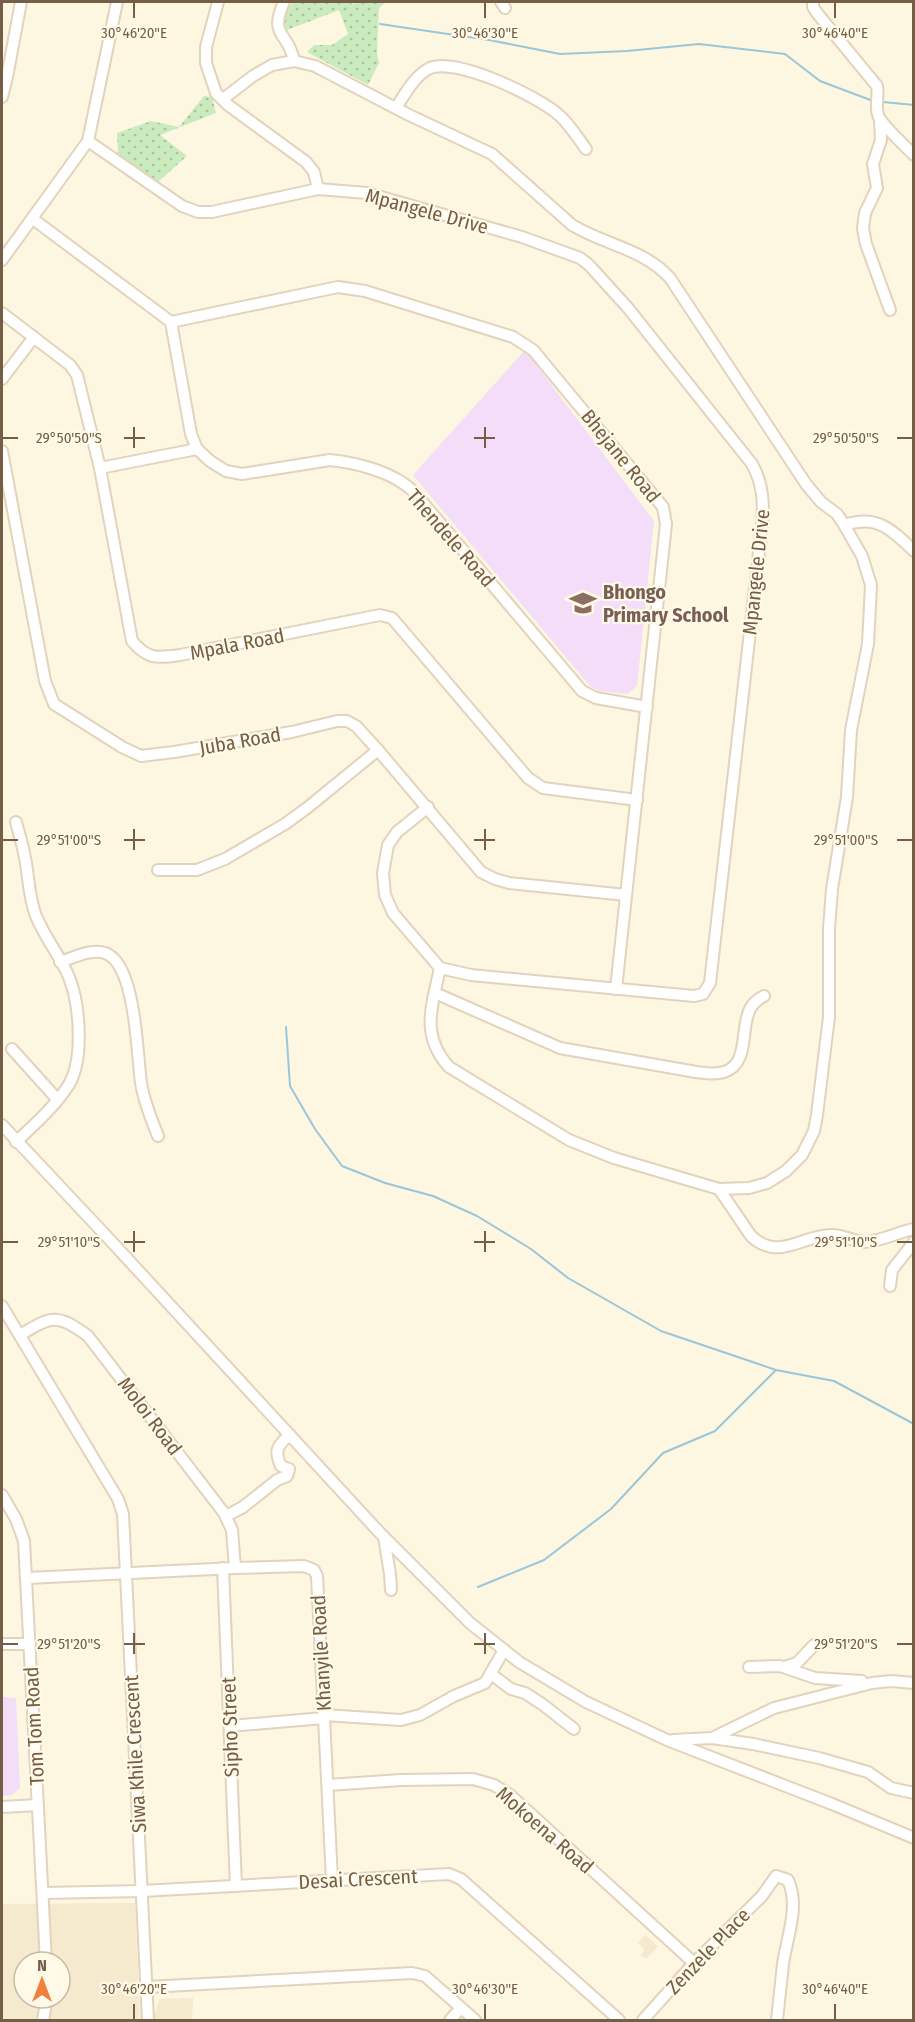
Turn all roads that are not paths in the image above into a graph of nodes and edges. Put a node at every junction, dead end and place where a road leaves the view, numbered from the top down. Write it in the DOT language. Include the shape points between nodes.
graph roads {
  1 [pos="21,2"];
  2 [pos="117,2"];
  3 [pos="218,2"];
  4 [pos="284,2"];
  5 [pos="813,2"];
  6 [pos="294,61"];
  7 [pos="2,97"];
  8 [pos="223,99"];
  9 [pos="396,108"];
  10 [pos="880,120"];
  11 [pos="88,141"];
  12 [pos="586,149"];
  13 [pos="914,155"];
  14 [pos="318,189"];
  15 [pos="33,219"];
  16 [pos="2,260"];
  17 [pos="890,310"];
  18 [pos="2,313"];
  19 [pos="171,322"];
  20 [pos="34,337"];
  21 [pos="2,380"];
  22 [pos="197,449"];
  23 [pos="2,451"];
  24 [pos="100,468"];
  25 [pos="4,483"];
  26 [pos="845,525"];
  27 [pos="914,551"];
  28 [pos="647,707"];
  29 [pos="378,750"];
  30 [pos="637,800"];
  31 [pos="428,807"];
  32 [pos="16,822"];
  33 [pos="158,870"];
  34 [pos="626,895"];
  35 [pos="60,962"];
  36 [pos="440,968"];
  37 [pos="616,989"];
  38 [pos="435,993"];
  39 [pos="764,996"];
  40 [pos="12,1048"];
  41 [pos="57,1099"];
  42 [pos="2,1125"];
  43 [pos="158,1136"];
  44 [pos="16,1142"];
  45 [pos="719,1189"];
  46 [pos="914,1229"];
  47 [pos="914,1242"];
  48 [pos="890,1286"];
  49 [pos="2,1306"];
  50 [pos="20,1335"];
  51 [pos="290,1435"];
  52 [pos="2,1495"];
  53 [pos="226,1516"];
  54 [pos="383,1536"];
  55 [pos="223,1568"];
  56 [pos="235,1568"];
  57 [pos="127,1574"];
  58 [pos="27,1578"];
  59 [pos="391,1590"];
  60 [pos="2,1644"];
  61 [pos="30,1644"];
  62 [pos="814,1645"];
  63 [pos="504,1650"];
  64 [pos="749,1667"];
  65 [pos="783,1667"];
  66 [pos="491,1674"];
  67 [pos="872,1683"];
  68 [pos="914,1683"];
  69 [pos="324,1717"];
  70 [pos="230,1726"];
  71 [pos="574,1729"];
  72 [pos="712,1738"];
  73 [pos="667,1740"];
  74 [pos="328,1785"];
  75 [pos="914,1793"];
  76 [pos="38,1805"];
  77 [pos="2,1807"];
  78 [pos="914,1838"];
  79 [pos="332,1880"];
  80 [pos="236,1886"];
  81 [pos="142,1891"];
  82 [pos="43,1893"];
  83 [pos="45,1950"];
  84 [pos="694,1963"];
  85 [pos="147,1987"];
  86 [pos="460,2008"];
  87 [pos="148,2020"];
  88 [pos="450,2020"];
  89 [pos="475,2020"];
  90 [pos="619,2020"];
  91 [pos="643,2020"];
  92 [pos="777,2020"];
  1 -- 7 [label="street"];
  2 -- 11 [label="street"];
  3 -- 8 [label="street" via="206,47 206,63 216,93"];
  4 -- 6 [label="street" via="277,25"];
  5 -- 10 [label="street" via="848,54 877,86"];
  6 -- 8 [label="street" via="272,65"];
  6 -- 9 [label="street" via="323,70"];
  8 -- 14 [label="street" via="306,162 314,172"];
  9 -- 12 [label="street" via="416,78 429,69 449,66 515,88 546,104 561,116"];
  9 -- 26 [label="street" via="492,154 572,225 660,266 806,484"];
  10 -- 13 [label="street"];
  10 -- 17 [label="street" via="882,140 873,164 877,188 865,213 863,228"];
  11 -- 14 [label="street, Mpangele Drive" via="182,206 198,212"];
  11 -- 15 [label="street"];
  14 -- 37 [label="street, Mpangele Drive" via="367,193 522,237 580,258 628,308 759,476 764,509 710,983 703,994 694,996"];
  15 -- 16 [label="street"];
  15 -- 19 [label="street"];
  18 -- 20 [label="street, Mpala Road"];
  19 -- 22 [label="street"];
  19 -- 28 [label="street, Bhejane Road" via="338,287 365,291 513,337 533,350 663,507 666,524"];
  20 -- 21 [label="street"];
  20 -- 24 [label="street, Mpala Road" via="77,375"];
  22 -- 24 [label="street"];
  22 -- 28 [label="street, Thendele Road" via="226,471 243,474 330,460 397,479 413,491 582,691 596,698"];
  23 -- 25 [label="street, Juba Road"];
  24 -- 30 [label="street, Mpala Road" via="132,642 146,654 157,658 180,655 386,616 392,618 537,786"];
  25 -- 29 [label="street, Juba Road" via="45,681 54,704 65,712 141,756 337,721 356,726"];
  26 -- 27 [label="street" via="874,522"];
  26 -- 45 [label="street" via="862,556 871,585 868,644 850,730 847,797 832,889 829,1017 814,1131 802,1155 767,1183"];
  28 -- 30 [label="street, Bhejane Road"];
  29 -- 31 [label="street, Juba Road"];
  29 -- 33 [label="street" via="299,814 225,859 197,870"];
  30 -- 34 [label="street, Bhejane Road"];
  31 -- 34 [label="street, Juba Road" via="481,872 495,879"];
  31 -- 36 [label="street" via="393,837 382,873 388,905"];
  32 -- 35 [label="street" via="35,913"];
  34 -- 37 [label="street, Bhejane Road"];
  35 -- 41 [label="street" via="73,988 80,1031 73,1074"];
  35 -- 43 [label="street" via="99,951 119,963 132,1005 141,1084"];
  36 -- 37 [label="street, Mpangele Drive" via="471,975"];
  36 -- 38 [label="street"];
  38 -- 39 [label="street" via="560,1048 716,1073 736,1065 749,1010"];
  38 -- 45 [label="street" via="431,1011 433,1041 449,1067 569,1140 614,1158"];
  40 -- 41 [label="street"];
  41 -- 44 [label="street"];
  42 -- 44 [label="street"];
  44 -- 51 [label="street"];
  45 -- 46 [label="street" via="751,1236 766,1245 793,1246 832,1234 866,1242"];
  47 -- 48 [label="street" via="892,1270"];
  49 -- 50 [label="street, Siwa Khile Crescent"];
  50 -- 53 [label="street, Moloi Road" via="53,1319 71,1324 88,1336"];
  50 -- 57 [label="street, Siwa Khile Crescent" via="118,1499 123,1514"];
  51 -- 53 [label="street" via="279,1444 277,1457 281,1466 289,1469 287,1476"];
  51 -- 54 [label="street"];
  52 -- 58 [label="street, Tom Tom Road" via="21,1531"];
  53 -- 56 [label="street, Moloi Road" via="234,1539"];
  54 -- 59 [label="street"];
  54 -- 63 [label="street" via="470,1623"];
  55 -- 56 [label="street, Khanyile Road"];
  55 -- 57 [label="street, Khanyile Road"];
  55 -- 70 [label="street, Sipho Street"];
  56 -- 69 [label="street, Khanyile Road" via="304,1566 314,1570"];
  57 -- 58 [label="street, Khanyile Road"];
  57 -- 81 [label="street, Siwa Khile Crescent"];
  58 -- 61 [label="street, Tom Tom Road"];
  60 -- 61 [label="street"];
  61 -- 76 [label="street, Tom Tom Road"];
  62 -- 65 [label="street" via="797,1663"];
  63 -- 66 [label="street"];
  63 -- 73 [label="street" via="586,1702"];
  64 -- 65 [label="street"];
  65 -- 67 [label="street" via="815,1678"];
  66 -- 69 [label="street" via="485,1683 410,1718"];
  66 -- 71 [label="street" via="542,1704"];
  67 -- 68 [label="street"];
  67 -- 72 [label="street" via="765,1711"];
  69 -- 70 [label="street"];
  69 -- 74 [label="street, Khanyile Road"];
  70 -- 80 [label="street, Sipho Street"];
  72 -- 73 [label="street"];
  72 -- 75 [label="street" via="860,1769 891,1788"];
  73 -- 78 [label="street"];
  74 -- 79 [label="street, Khanyile Road"];
  74 -- 84 [label="street, Mokoena Road" via="473,1779 494,1785 510,1795"];
  76 -- 77 [label="street"];
  76 -- 82 [label="street, Tom Tom Road"];
  79 -- 80 [label="street, Desai Crescent"];
  79 -- 90 [label="street, Desai Crescent" via="455,1876"];
  80 -- 81 [label="street, Desai Crescent"];
  81 -- 82 [label="street, Desai Crescent"];
  81 -- 85 [label="street, Siwa Khile Crescent"];
  82 -- 83 [label="street, Tom Tom Road"];
  84 -- 91 [label="street, Zenzele Place"];
  84 -- 92 [label="street, Zenzele Place" via="762,1896 771,1880 776,1876 788,1880 794,1893 793,1916"];
  85 -- 86 [label="street" via="412,1973 425,1976"];
  85 -- 87 [label="street, Siwa Khile Crescent"];
  86 -- 88 [label="street"];
  86 -- 89 [label="street"];
}
